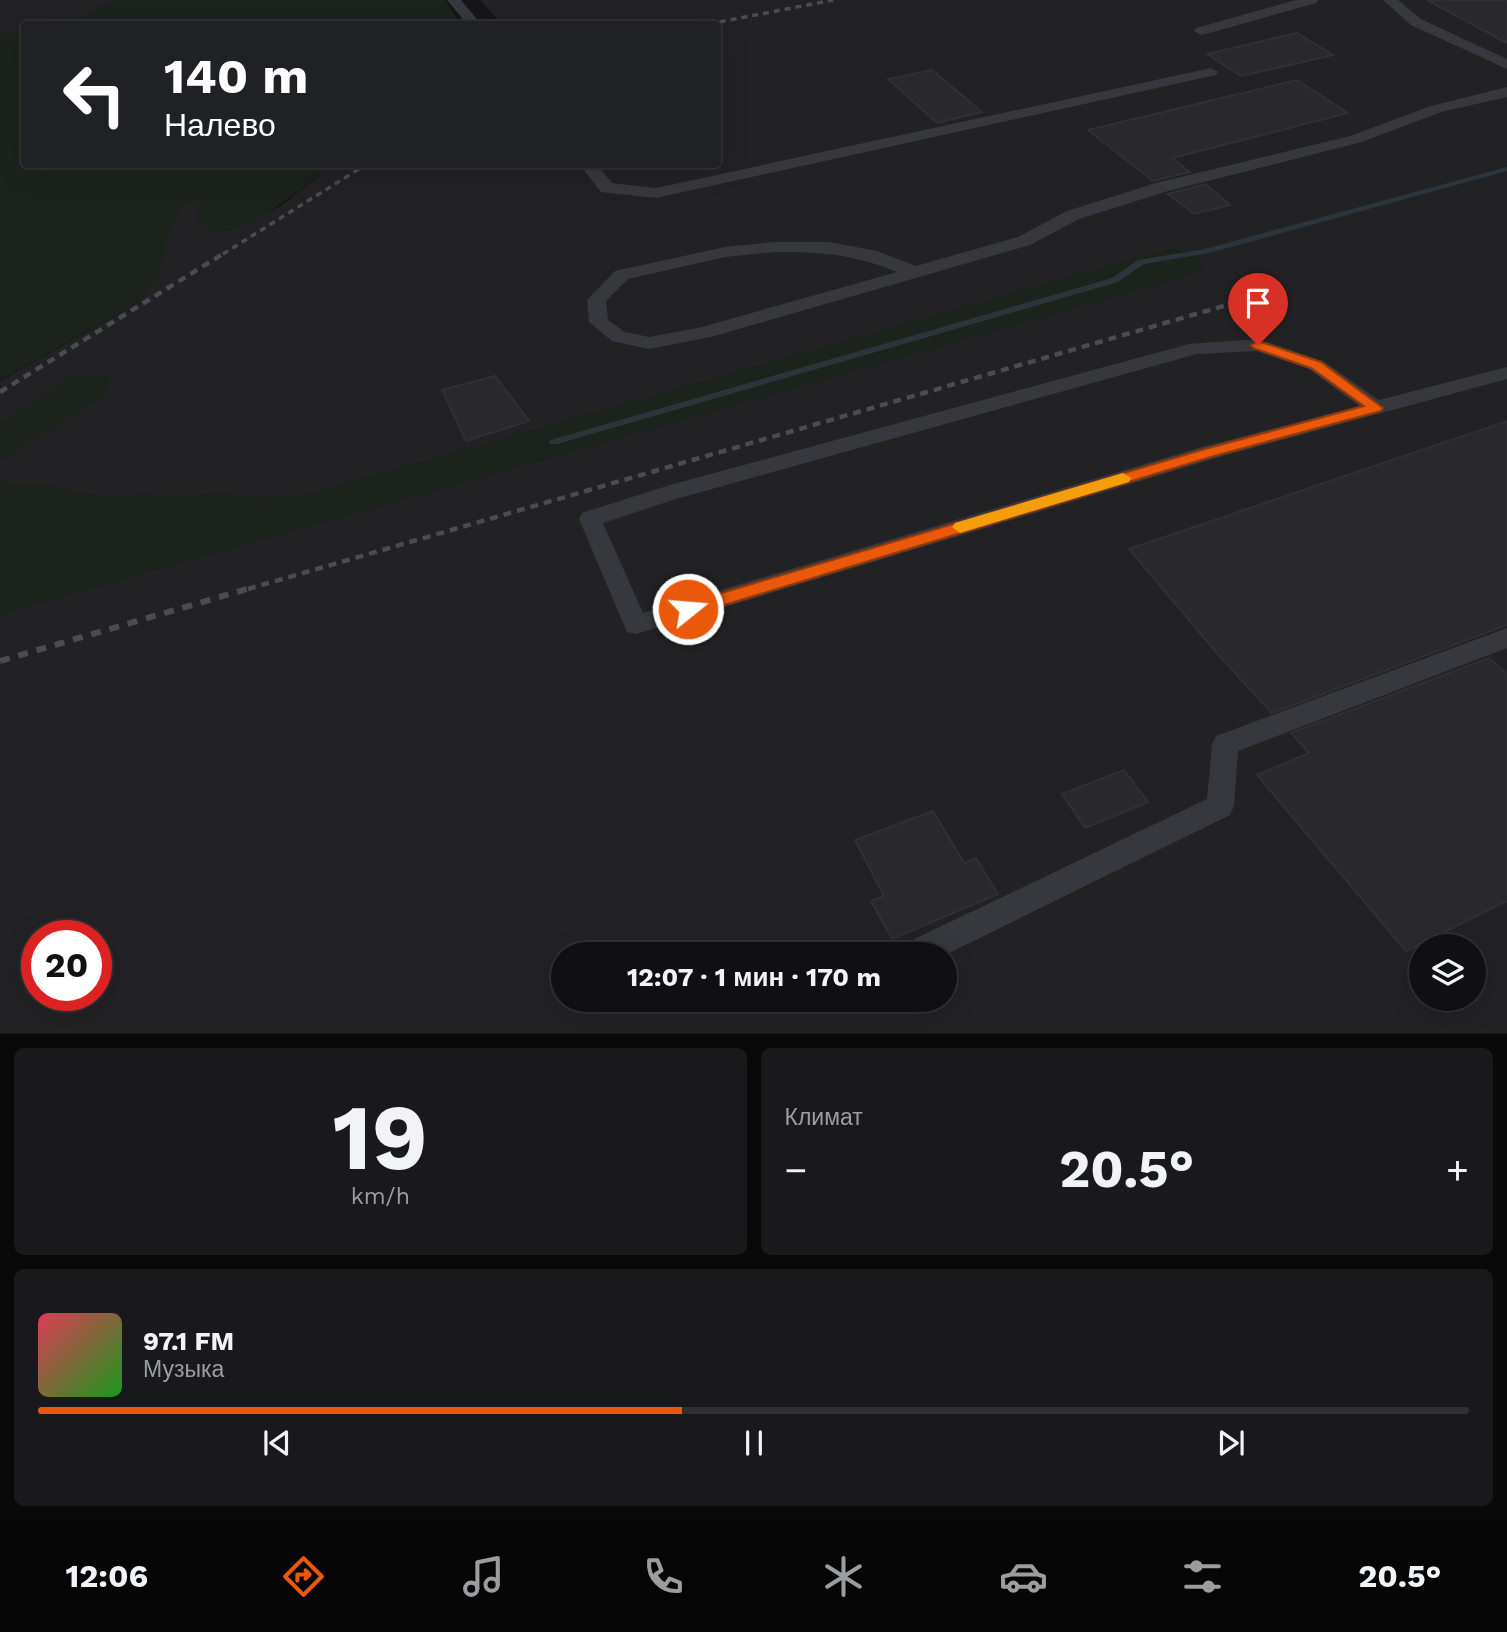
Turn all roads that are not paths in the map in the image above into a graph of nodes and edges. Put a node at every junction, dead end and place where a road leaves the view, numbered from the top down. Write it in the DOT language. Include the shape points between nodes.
graph roads {
  1 [pos="454,0"];
  2 [pos="1311,0"];
  3 [pos="1391,0"];
  4 [pos="472,21"];
  5 [pos="1200,31"];
  6 [pos="1507,65"];
  7 [pos="1211,72"];
  8 [pos="1507,92"];
  9 [pos="590,168"];
  10 [pos="916,273"];
  11 [pos="1507,373"];
  12 [pos="1376,408"];
  13 [pos="1507,638"];
  14 [pos="940,942"];
  1 -- 4 [label="lane"];
  2 -- 5 [label="lane"];
  3 -- 6 [label="lane" via="1416,22"];
  7 -- 9 [label="lane" via="656,193 607,188"];
  8 -- 10 [label="lane" via="1436,109 1356,139 1162,187 1073,215 1024,241"];
  10 -- 10 [label="lane" via="704,333 649,342 619,337 599,322 596,300 622,275 725,252 775,247 828,247 871,256"];
  11 -- 12 [label="lane"];
  12 -- 12 [label="lane" via="1210,452 636,625 590,519 1196,348 1258,345 1316,365"];
  13 -- 14 [label="lane" via="1226,744 1220,806"];
}
